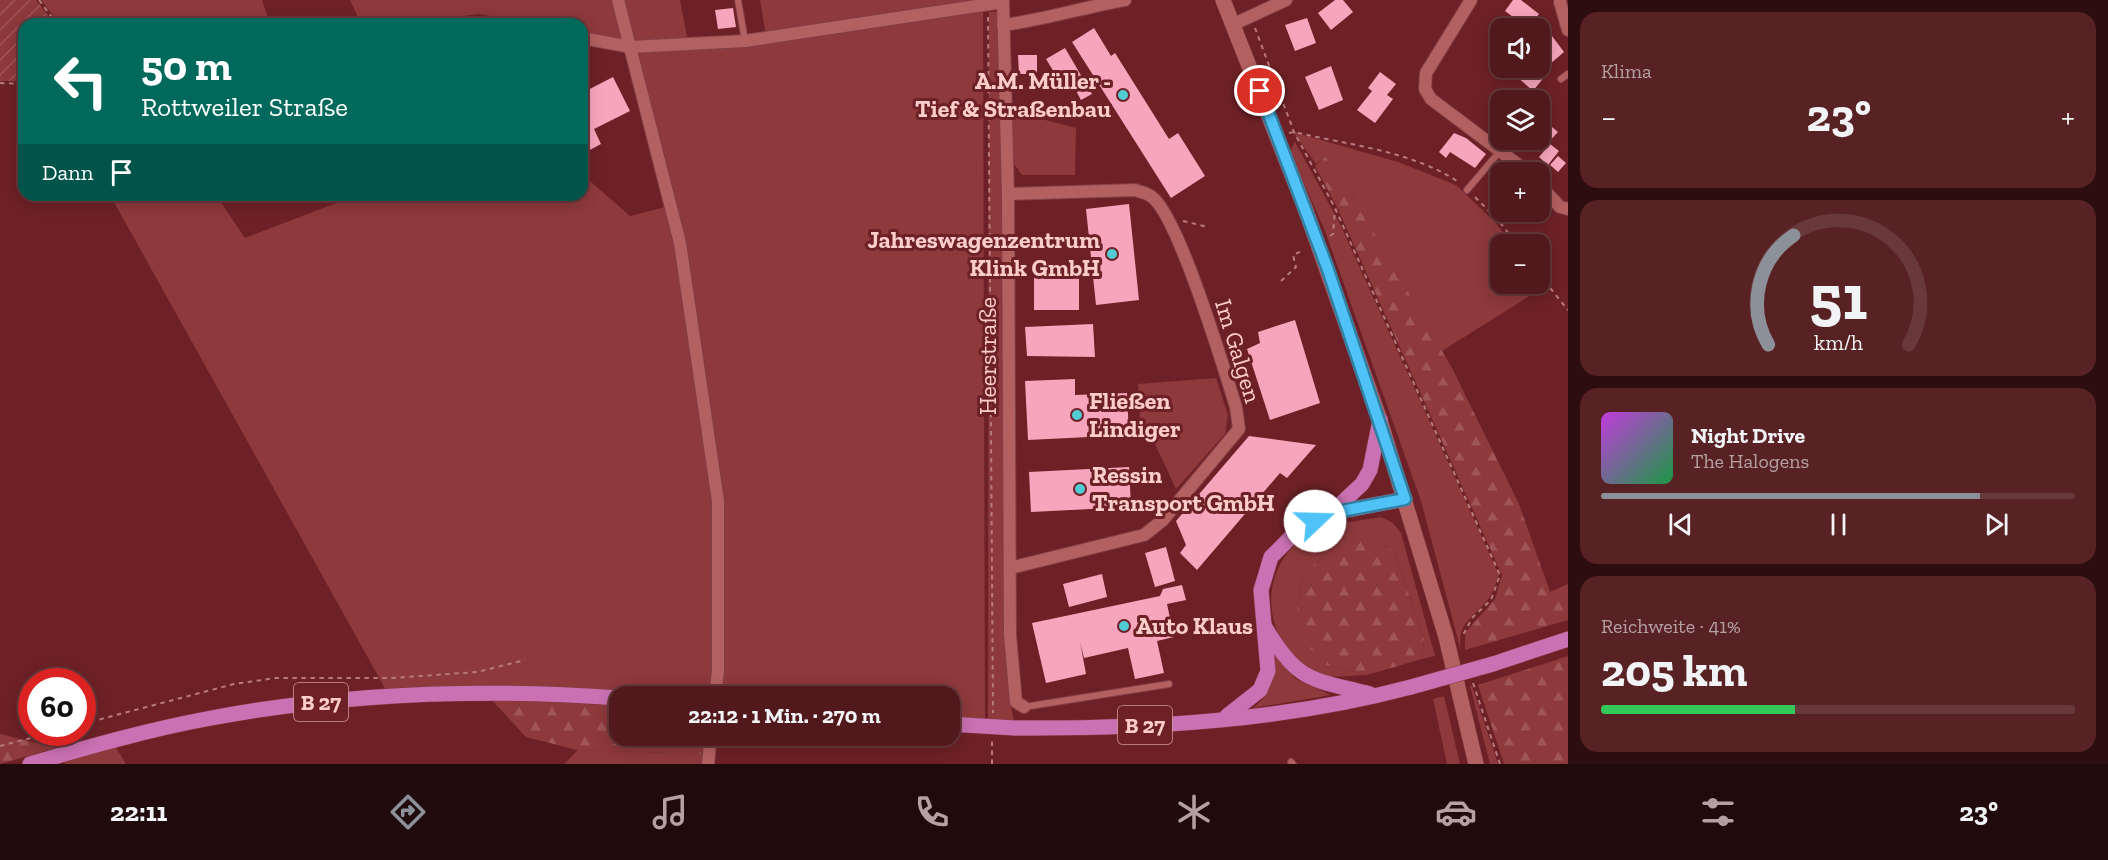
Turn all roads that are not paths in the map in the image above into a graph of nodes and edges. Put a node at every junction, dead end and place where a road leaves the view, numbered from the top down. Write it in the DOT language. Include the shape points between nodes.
graph roads {
  1 [pos="618,0"];
  2 [pos="738,0"];
  3 [pos="1125,0"];
  4 [pos="1223,0"];
  5 [pos="1287,0"];
  6 [pos="1471,0"];
  7 [pos="1003,1"];
  8 [pos="1559,1"];
  9 [pos="1234,24"];
  10 [pos="1003,25"];
  11 [pos="1568,30"];
  12 [pos="588,39"];
  13 [pos="745,42"];
  14 [pos="631,47"];
  15 [pos="1568,74"];
  16 [pos="1561,79"];
  17 [pos="1490,142"];
  18 [pos="1501,150"];
  19 [pos="1516,162"];
  20 [pos="1467,190"];
  21 [pos="1008,194"];
  22 [pos="1550,196"];
  23 [pos="1568,209"];
  24 [pos="1380,420"];
  25 [pos="1405,499"];
  26 [pos="1331,513"];
  27 [pos="1010,568"];
  28 [pos="1263,624"];
  29 [pos="1568,639"];
  30 [pos="1169,684"];
  31 [pos="716,686"];
  32 [pos="1376,695"];
  33 [pos="609,698"];
  34 [pos="1024,707"];
  35 [pos="1224,718"];
  36 [pos="960,724"];
  37 [pos="710,746"];
  38 [pos="30,764"];
  39 [pos="708,764"];
  40 [pos="1476,764"];
  1 -- 14 [label="street"];
  2 -- 13 [label="lane"];
  3 -- 10 [label="street"];
  4 -- 9 [label="street"];
  5 -- 9 [label="street"];
  6 -- 17 [label="street" via="1426,73 1425,89 1431,99"];
  7 -- 10 [label="street, Heerstraße"];
  7 -- 13 [label="street"];
  8 -- 11 [label="street"];
  9 -- 24 [label="street" via="1319,244"];
  10 -- 21 [label="street, Heerstraße"];
  12 -- 14 [label="street"];
  13 -- 14 [label="street"];
  14 -- 31 [label="street" via="680,243 718,501"];
  15 -- 16 [label="lane"];
  18 -- 19 [label="street"];
  18 -- 20 [label="lane"];
  21 -- 27 [label="street, Heerstraße"];
  21 -- 27 [label="street, Im Galgen" via="1135,190 1152,196 1171,226 1195,285 1236,407 1239,429 1163,520 1144,535"];
  22 -- 23 [label="street" via="1560,207"];
  24 -- 25 [label="street"];
  24 -- 26 [label="main road" via="1370,470 1362,484"];
  25 -- 26 [label="main road"];
  25 -- 40 [label="street" via="1446,637"];
  26 -- 28 [label="main road" via="1298,530 1271,556 1261,590"];
  27 -- 34 [label="street, Heerstraße" via="1013,693 1016,702"];
  28 -- 32 [label="main road" via="1281,653 1308,678"];
  28 -- 35 [label="main road" via="1268,671 1260,690"];
  29 -- 32 [label="main road, B 27, bridge"];
  30 -- 34 [label="lane"];
  32 -- 35 [label="main road, B 27" via="1313,708"];
  33 -- 38 [label="main road, B 27" via="433,695 310,703 207,719"];
  35 -- 36 [label="main road, B 27, bridge" via="1144,725 1015,728"];
  37 -- 39 [label="street"];
}
